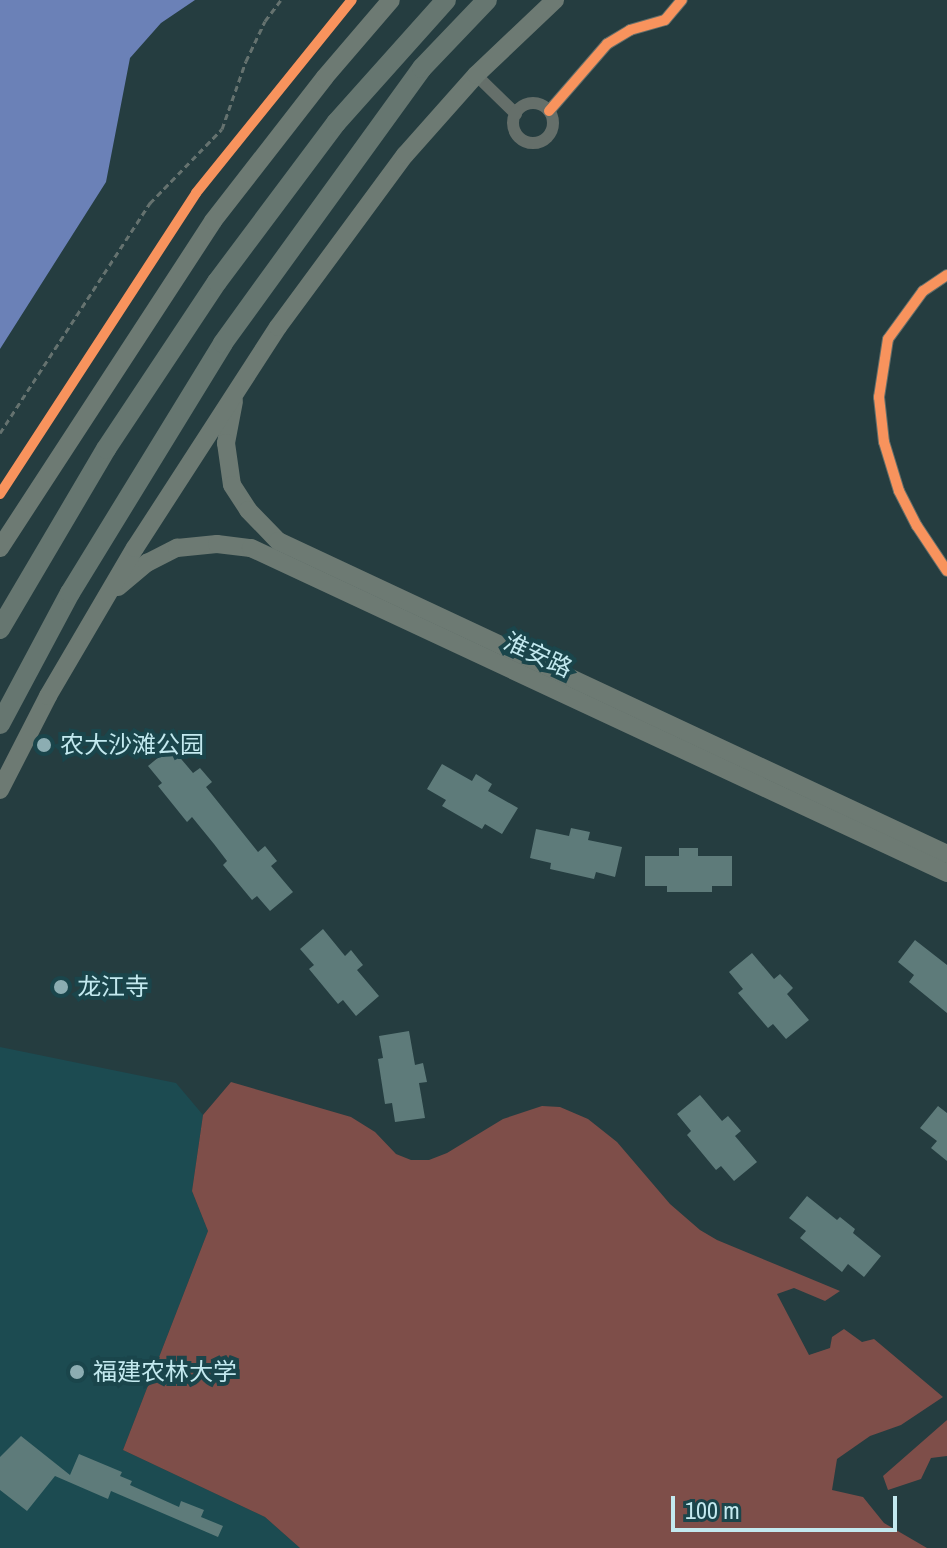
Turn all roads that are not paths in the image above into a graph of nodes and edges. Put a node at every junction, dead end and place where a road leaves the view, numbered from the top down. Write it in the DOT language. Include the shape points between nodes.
graph roads {
  1 [pos="391,0"];
  2 [pos="446,0"];
  3 [pos="487,0"];
  4 [pos="555,0"];
  5 [pos="682,0"];
  6 [pos="476,75"];
  7 [pos="549,111"];
  8 [pos="516,114"];
  9 [pos="947,275"];
  10 [pos="239,386"];
  11 [pos="0,548"];
  12 [pos="947,571"];
  13 [pos="109,594"];
  14 [pos="0,629"];
  15 [pos="0,724"];
  16 [pos="0,790"];
  17 [pos="947,854"];
  18 [pos="947,873"];
  1 -- 11 [label="main road" via="213,221"];
  2 -- 14 [label="highway" via="336,123 217,282 106,449"];
  3 -- 15 [label="highway" via="422,68 223,343 70,593"];
  4 -- 6 [label="main road"];
  5 -- 7 [label="street" via="665,20 630,30 607,44"];
  6 -- 8 [label="street"];
  6 -- 10 [label="main road" via="365,208"];
  7 -- 8 [label="street" via="532,103"];
  7 -- 8 [label="street" via="553,129 534,144 516,134"];
  9 -- 12 [label="street" via="923,291 888,339 879,397 884,442 899,491"];
  10 -- 13 [label="main road"];
  10 -- 17 [label="main road, 淮安路" via="227,433 232,485 278,541"];
  13 -- 16 [label="main road"];
  13 -- 18 [label="main road, 淮安路" via="147,563 177,548 251,548"];
}
